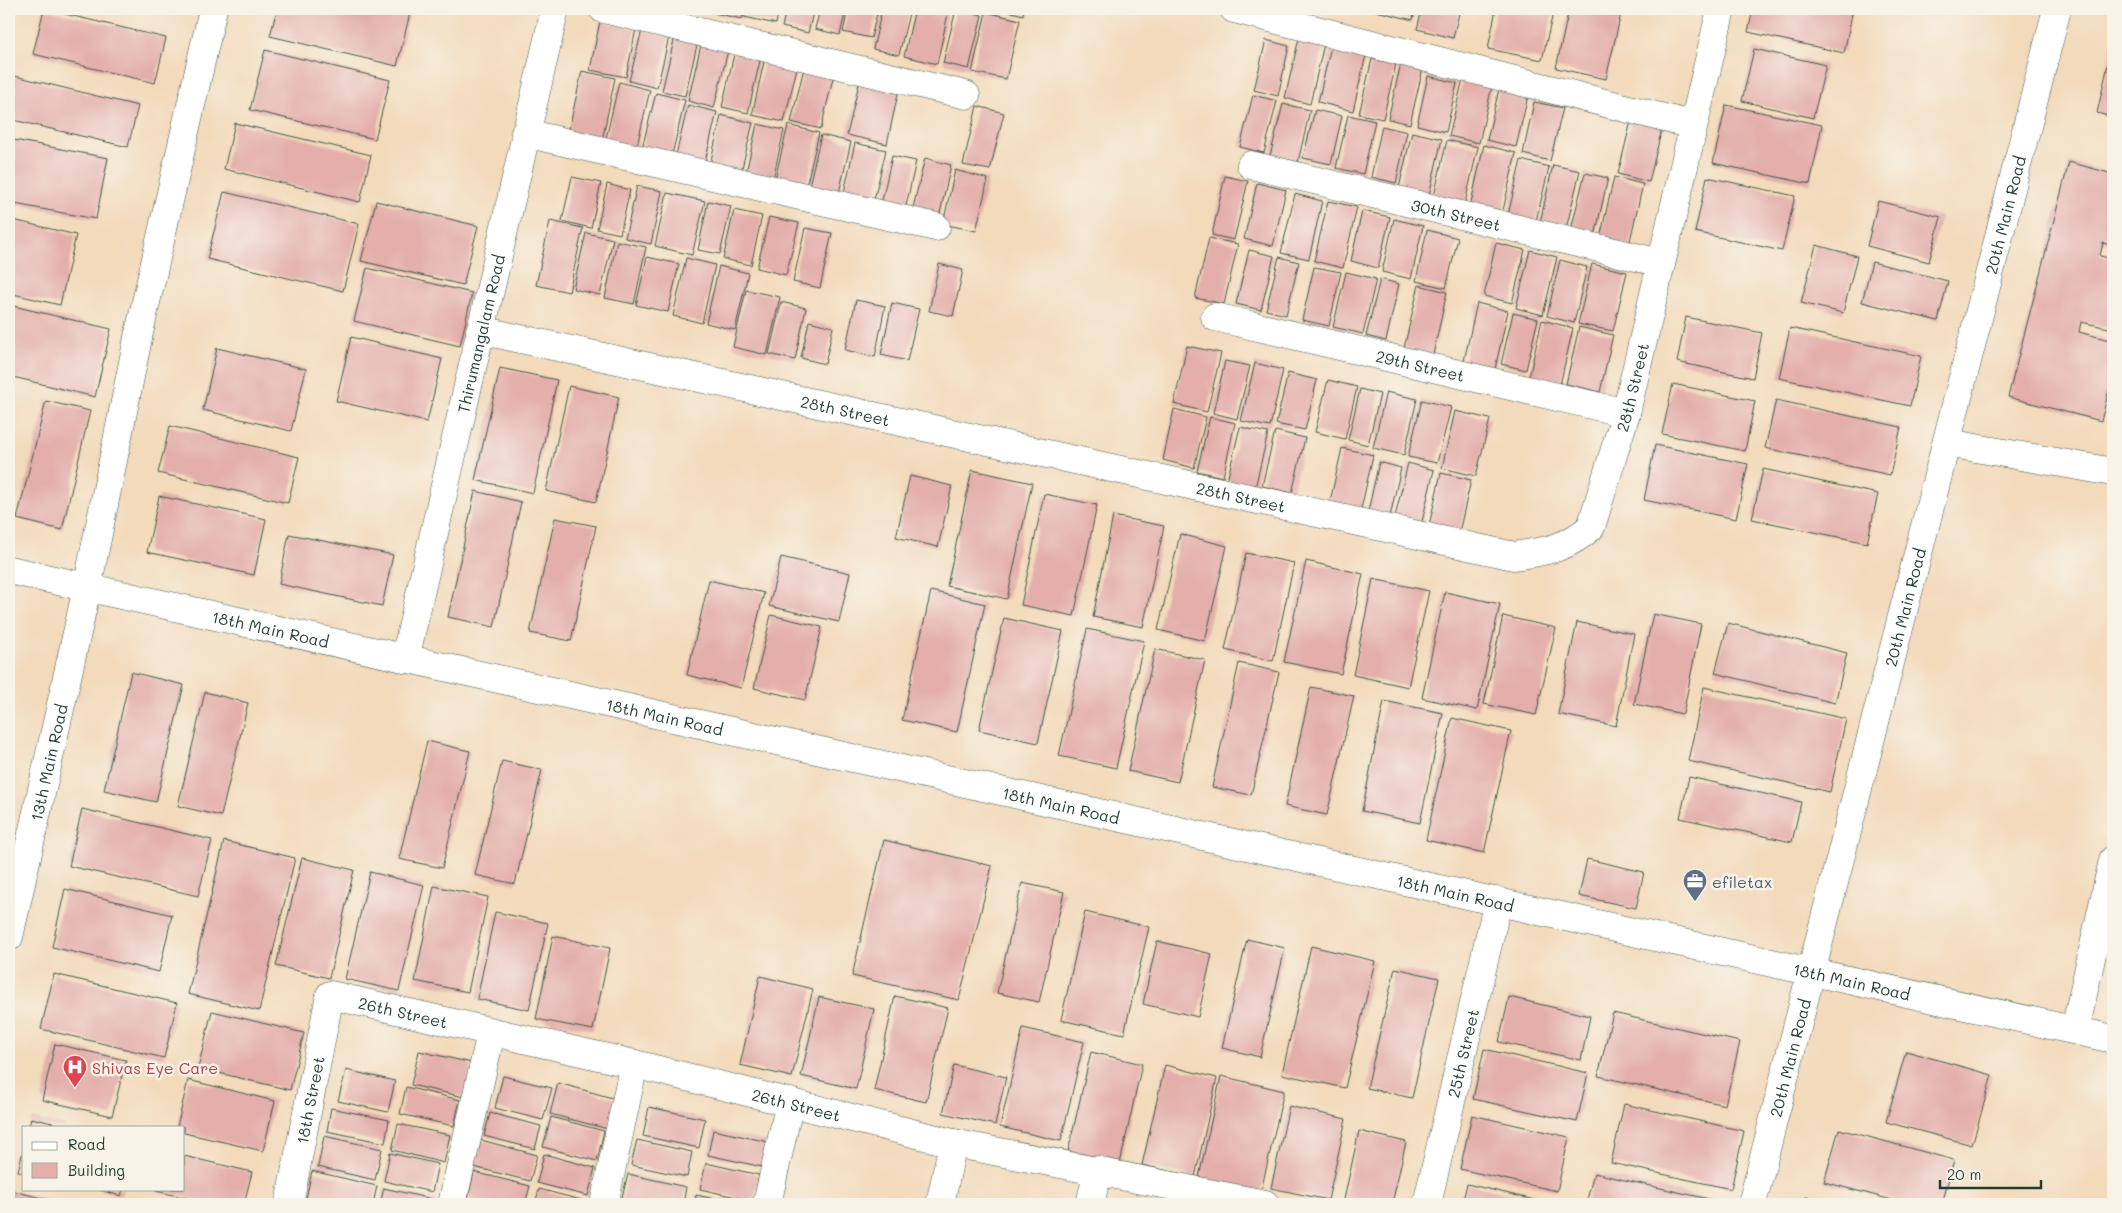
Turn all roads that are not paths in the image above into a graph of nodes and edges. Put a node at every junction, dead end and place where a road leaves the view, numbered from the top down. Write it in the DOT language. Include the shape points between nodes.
graph roads {
  1 [pos="213,9"];
  2 [pos="555,9"];
  3 [pos="603,9"];
  4 [pos="1234,9"];
  5 [pos="1721,9"];
  6 [pos="2057,9"];
  7 [pos="966,95"];
  8 [pos="1692,126"];
  9 [pos="525,133"];
  10 [pos="1251,165"];
  11 [pos="936,227"];
  12 [pos="1661,263"];
  13 [pos="1215,318"];
  14 [pos="480,330"];
  15 [pos="1626,413"];
  16 [pos="1947,443"];
  17 [pos="2113,472"];
  18 [pos="9,570"];
  19 [pos="87,588"];
  20 [pos="405,659"];
  21 [pos="2113,860"];
  22 [pos="1498,901"];
  23 [pos="9,937"];
  24 [pos="1813,972"];
  25 [pos="330,994"];
  26 [pos="2075,1030"];
  27 [pos="491,1033"];
  28 [pos="2113,1039"];
  29 [pos="634,1064"];
  30 [pos="790,1102"];
  31 [pos="953,1142"];
  32 [pos="1098,1170"];
  33 [pos="289,1204"];
  34 [pos="452,1204"];
  35 [pos="604,1204"];
  36 [pos="767,1204"];
  37 [pos="940,1204"];
  38 [pos="1090,1204"];
  39 [pos="1264,1204"];
  40 [pos="1427,1204"];
  41 [pos="1752,1204"];
  1 -- 19 [label="street, 13th Main Road" via="139,332"];
  2 -- 9 [label="street, Thirumangalam Road"];
  3 -- 7 [label="street"];
  4 -- 8 [label="street"];
  5 -- 8 [label="street, 28th Street"];
  6 -- 16 [label="street, 20th Main Road"];
  8 -- 12 [label="street, 28th Street"];
  9 -- 11 [label="street"];
  9 -- 14 [label="street, Thirumangalam Road"];
  10 -- 12 [label="street, 30th Street"];
  12 -- 15 [label="street, 28th Street"];
  13 -- 15 [label="street, 29th Street"];
  14 -- 15 [label="street, 28th Street" via="1514,556 1576,541 1591,528"];
  14 -- 20 [label="street, Thirumangalam Road"];
  16 -- 17 [label="street"];
  16 -- 24 [label="street, 20th Main Road"];
  18 -- 19 [label="street, 18th Main Road"];
  19 -- 20 [label="street, 18th Main Road"];
  19 -- 23 [label="street, 13th Main Road"];
  20 -- 22 [label="street, 18th Main Road"];
  21 -- 26 [label="street"];
  22 -- 24 [label="street, 18th Main Road"];
  22 -- 40 [label="street, 25th Street"];
  24 -- 26 [label="street, 18th Main Road"];
  24 -- 41 [label="street, 20th Main Road"];
  25 -- 27 [label="street, 26th Street"];
  25 -- 33 [label="street, 18th Street"];
  26 -- 28 [label="street, 18th Main Road"];
  27 -- 29 [label="street, 26th Street"];
  27 -- 34 [label="street"];
  29 -- 30 [label="street, 26th Street"];
  29 -- 35 [label="street"];
  30 -- 31 [label="street, 26th Street"];
  30 -- 36 [label="street"];
  31 -- 32 [label="street, 26th Street"];
  31 -- 37 [label="street"];
  32 -- 38 [label="street"];
  32 -- 39 [label="street, 26th Street"];
}
